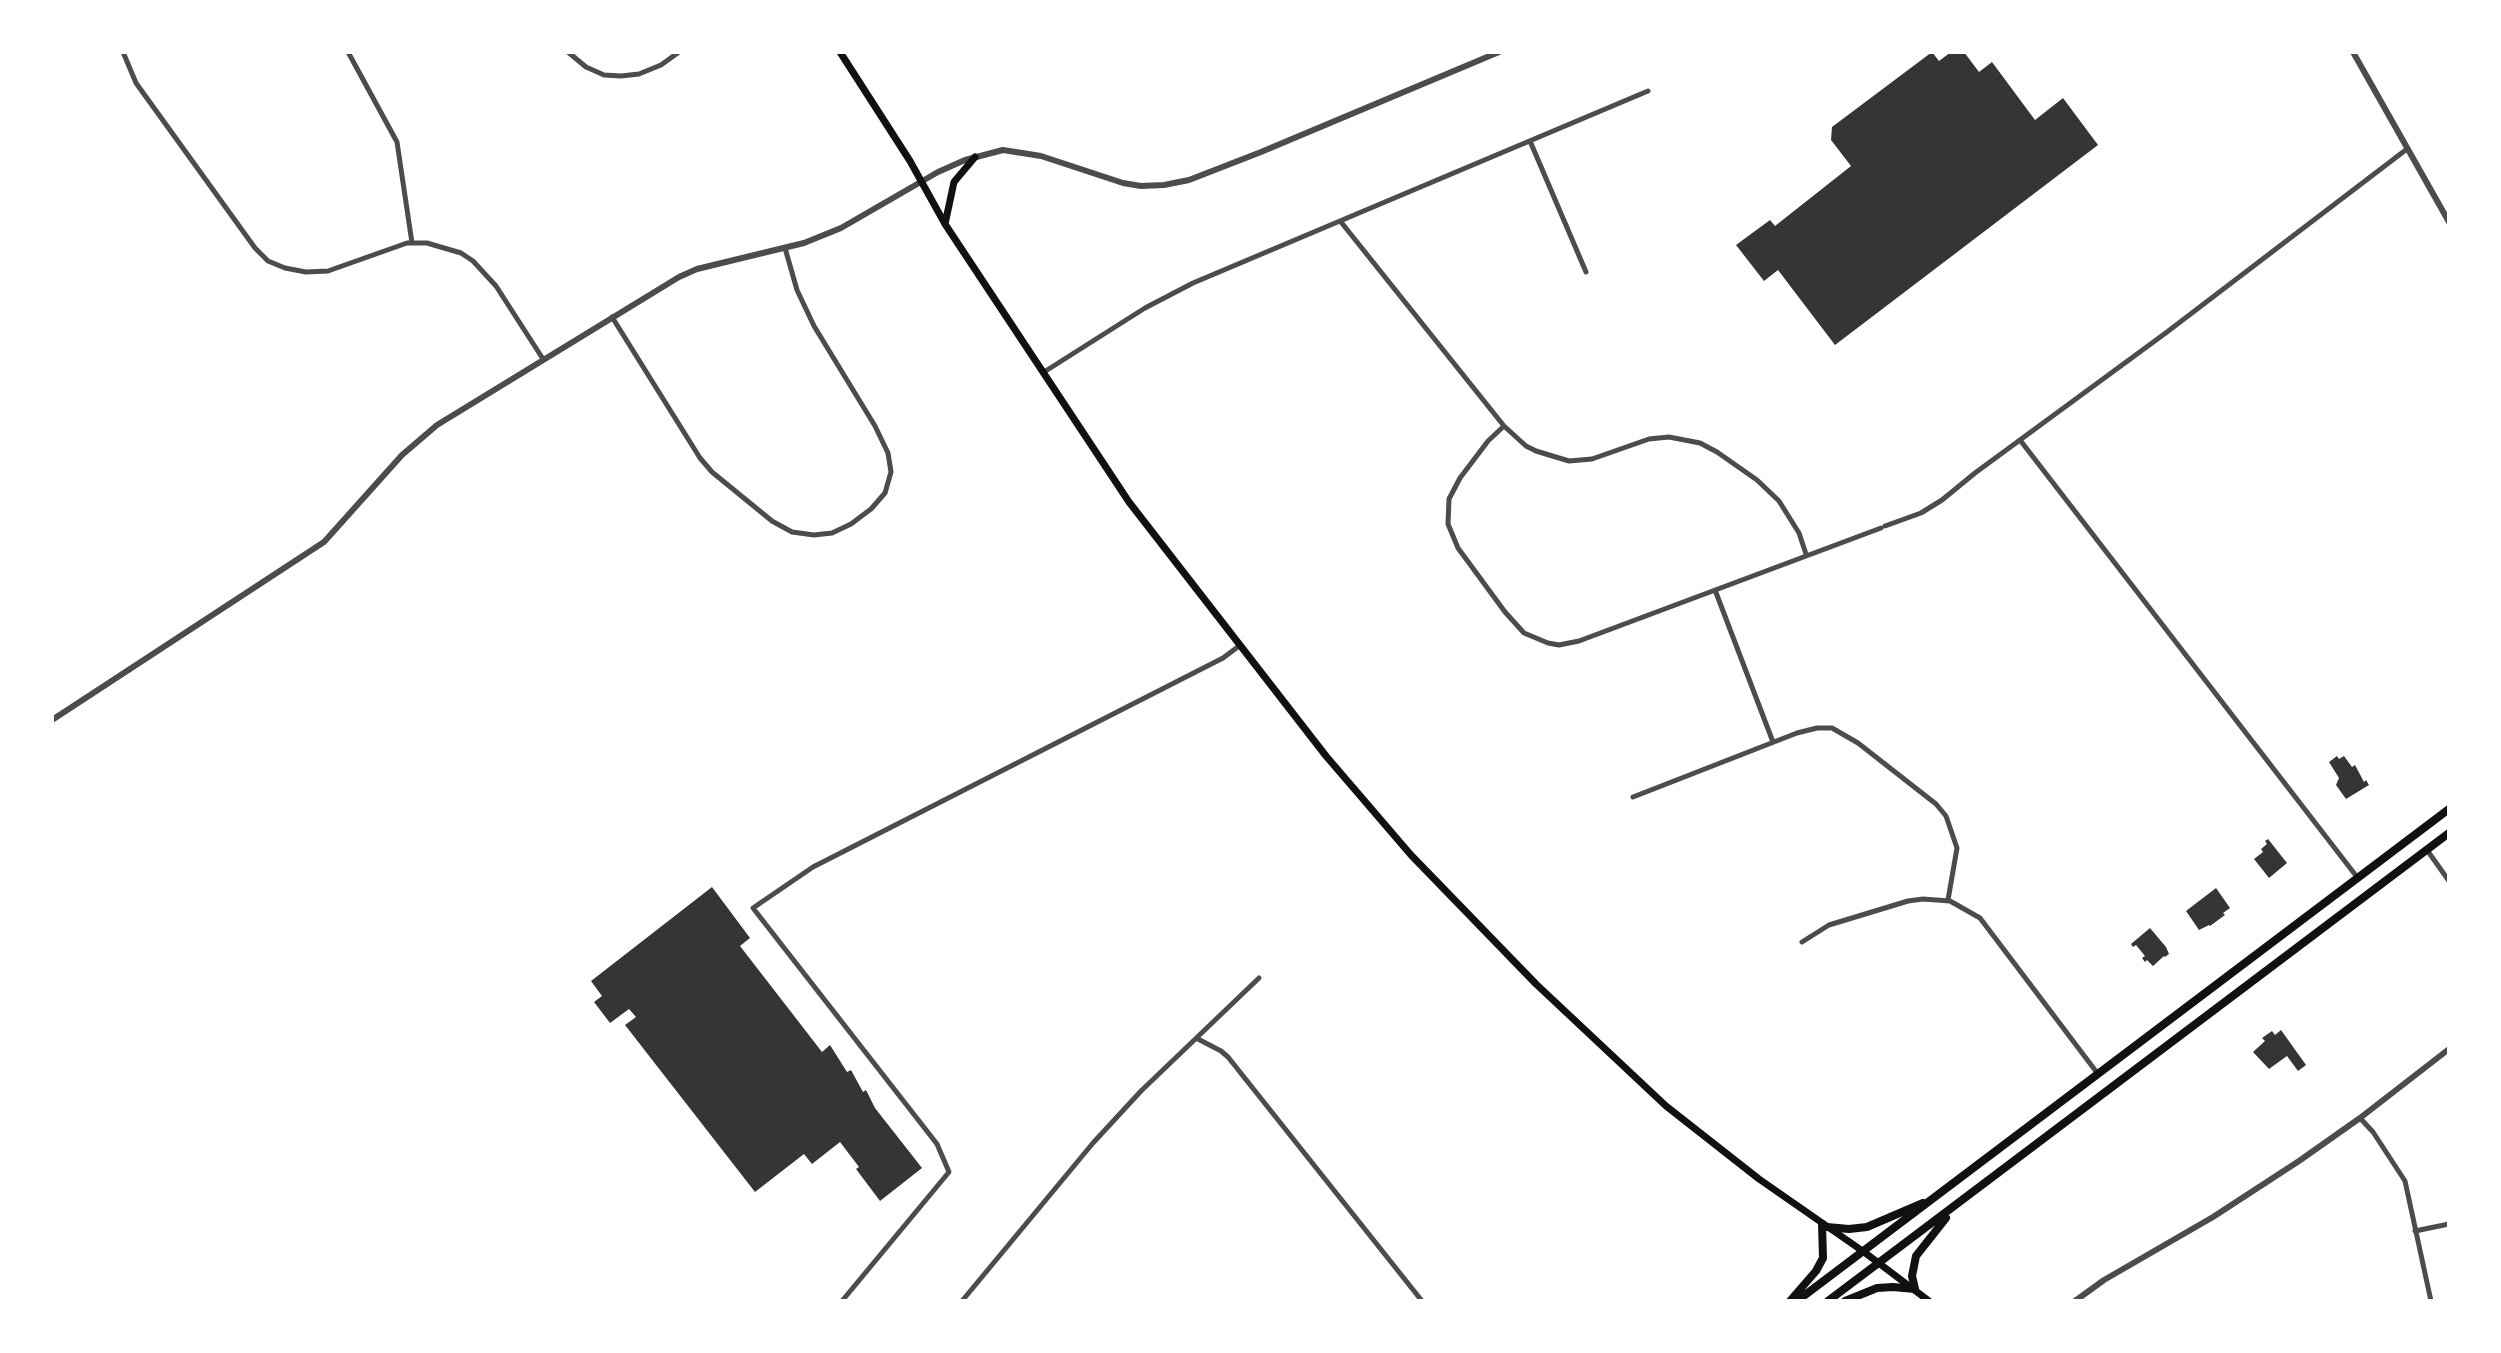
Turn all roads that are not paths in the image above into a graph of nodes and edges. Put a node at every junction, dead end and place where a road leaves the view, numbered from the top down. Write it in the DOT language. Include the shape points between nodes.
graph roads {
  1 [pos="123,52"];
  2 [pos="348,52"];
  3 [pos="568,52"];
  4 [pos="679,52"];
  5 [pos="840,52"];
  6 [pos="1499,52"];
  7 [pos="2353,52"];
  8 [pos="1648,91"];
  9 [pos="1530,141"];
  10 [pos="2407,149"];
  11 [pos="975,157"];
  12 [pos="921,182"];
  13 [pos="1341,222"];
  14 [pos="2449,222"];
  15 [pos="945,224"];
  16 [pos="412,243"];
  17 [pos="785,248"];
  18 [pos="1586,272"];
  19 [pos="612,317"];
  20 [pos="543,359"];
  21 [pos="1044,372"];
  22 [pos="1504,426"];
  23 [pos="2020,440"];
  24 [pos="1806,554"];
  25 [pos="1715,590"];
  26 [pos="1239,646"];
  27 [pos="52,720"];
  28 [pos="1773,742"];
  29 [pos="1633,797"];
  30 [pos="2449,809"];
  31 [pos="2449,833"];
  32 [pos="2427,850"];
  33 [pos="2358,878"];
  34 [pos="2449,881"];
  35 [pos="1948,900"];
  36 [pos="1802,942"];
  37 [pos="1259,978"];
  38 [pos="1197,1039"];
  39 [pos="2449,1049"];
  40 [pos="2098,1074"];
  41 [pos="2360,1118"];
  42 [pos="1932,1200"];
  43 [pos="1954,1207"];
  44 [pos="2449,1224"];
  45 [pos="1825,1225"];
  46 [pos="2415,1231"];
  47 [pos="1864,1252"];
  48 [pos="1879,1263"];
  49 [pos="1915,1289"];
  50 [pos="842,1301"];
  51 [pos="962,1301"];
  52 [pos="1422,1301"];
  53 [pos="1790,1301"];
  54 [pos="1797,1301"];
  55 [pos="1828,1301"];
  56 [pos="1845,1301"];
  57 [pos="1929,1301"];
  58 [pos="2075,1301"];
  59 [pos="2431,1301"];
  1 -- 16 [label="street" via="136,83 268,261 306,272 328,271"];
  2 -- 16 [label="street" via="397,142"];
  3 -- 4 [label="street" via="586,67 621,76 661,65"];
  5 -- 12 [label="main road"];
  6 -- 11 [label="street" via="1189,180 1141,186 1026,152 1003,150"];
  7 -- 10 [label="street"];
  8 -- 9 [label="street"];
  9 -- 13 [label="street"];
  9 -- 18 [label="street"];
  10 -- 14 [label="street"];
  10 -- 23 [label="street"];
  11 -- 12 [label="street"];
  11 -- 15 [label="main road" via="954,182"];
  12 -- 15 [label="main road"];
  12 -- 17 [label="street" via="841,228"];
  13 -- 21 [label="street" via="1193,283"];
  13 -- 22 [label="street"];
  15 -- 21 [label="main road"];
  16 -- 20 [label="street" via="446,248 473,261 496,286"];
  17 -- 19 [label="street" via="697,269"];
  17 -- 19 [label="street" via="814,326 888,453 891,472 885,493 871,509 832,533 792,532 712,472"];
  19 -- 20 [label="street"];
  20 -- 27 [label="street" via="419,439 324,542"];
  21 -- 26 [label="main road" via="1129,502"];
  22 -- 24 [label="street" via="1536,451 1569,461 1592,459 1649,439 1700,443 1779,501"];
  22 -- 25 [label="street" via="1460,478 1449,499 1448,524 1458,548 1524,633 1548,643 1570,644"];
  23 -- 24 [label="street" via="1921,513"];
  23 -- 33 [label="street"];
  24 -- 25 [label="street"];
  25 -- 28 [label="street"];
  26 -- 45 [label="main road" via="1411,855 1536,984 1686,1123"];
  26 -- 50 [label="street" via="813,867 753,908 937,1144 949,1172"];
  28 -- 29 [label="street"];
  28 -- 35 [label="street" via="1832,728 1936,804 1957,848"];
  30 -- 33 [label="highway"];
  31 -- 32 [label="highway"];
  32 -- 34 [label="street"];
  32 -- 43 [label="highway"];
  33 -- 40 [label="highway"];
  35 -- 36 [label="street" via="1908,901 1829,925"];
  35 -- 40 [label="street" via="1980,918"];
  37 -- 38 [label="street"];
  38 -- 51 [label="street" via="1093,1143"];
  38 -- 52 [label="street" via="1228,1057"];
  39 -- 41 [label="street"];
  40 -- 42 [label="highway"];
  41 -- 46 [label="street" via="2405,1181"];
  41 -- 58 [label="street" via="2243,1198"];
  42 -- 45 [label="highway" via="1867,1227"];
  42 -- 47 [label="highway"];
  43 -- 48 [label="highway"];
  43 -- 49 [label="highway" via="1916,1256"];
  44 -- 46 [label="street"];
  45 -- 47 [label="main road"];
  45 -- 53 [label="highway" via="1823,1258"];
  46 -- 59 [label="street"];
  47 -- 48 [label="main road"];
  47 -- 54 [label="highway"];
  48 -- 49 [label="main road"];
  48 -- 55 [label="highway"];
  49 -- 56 [label="highway" via="1877,1288"];
  49 -- 57 [label="main road"];
}
